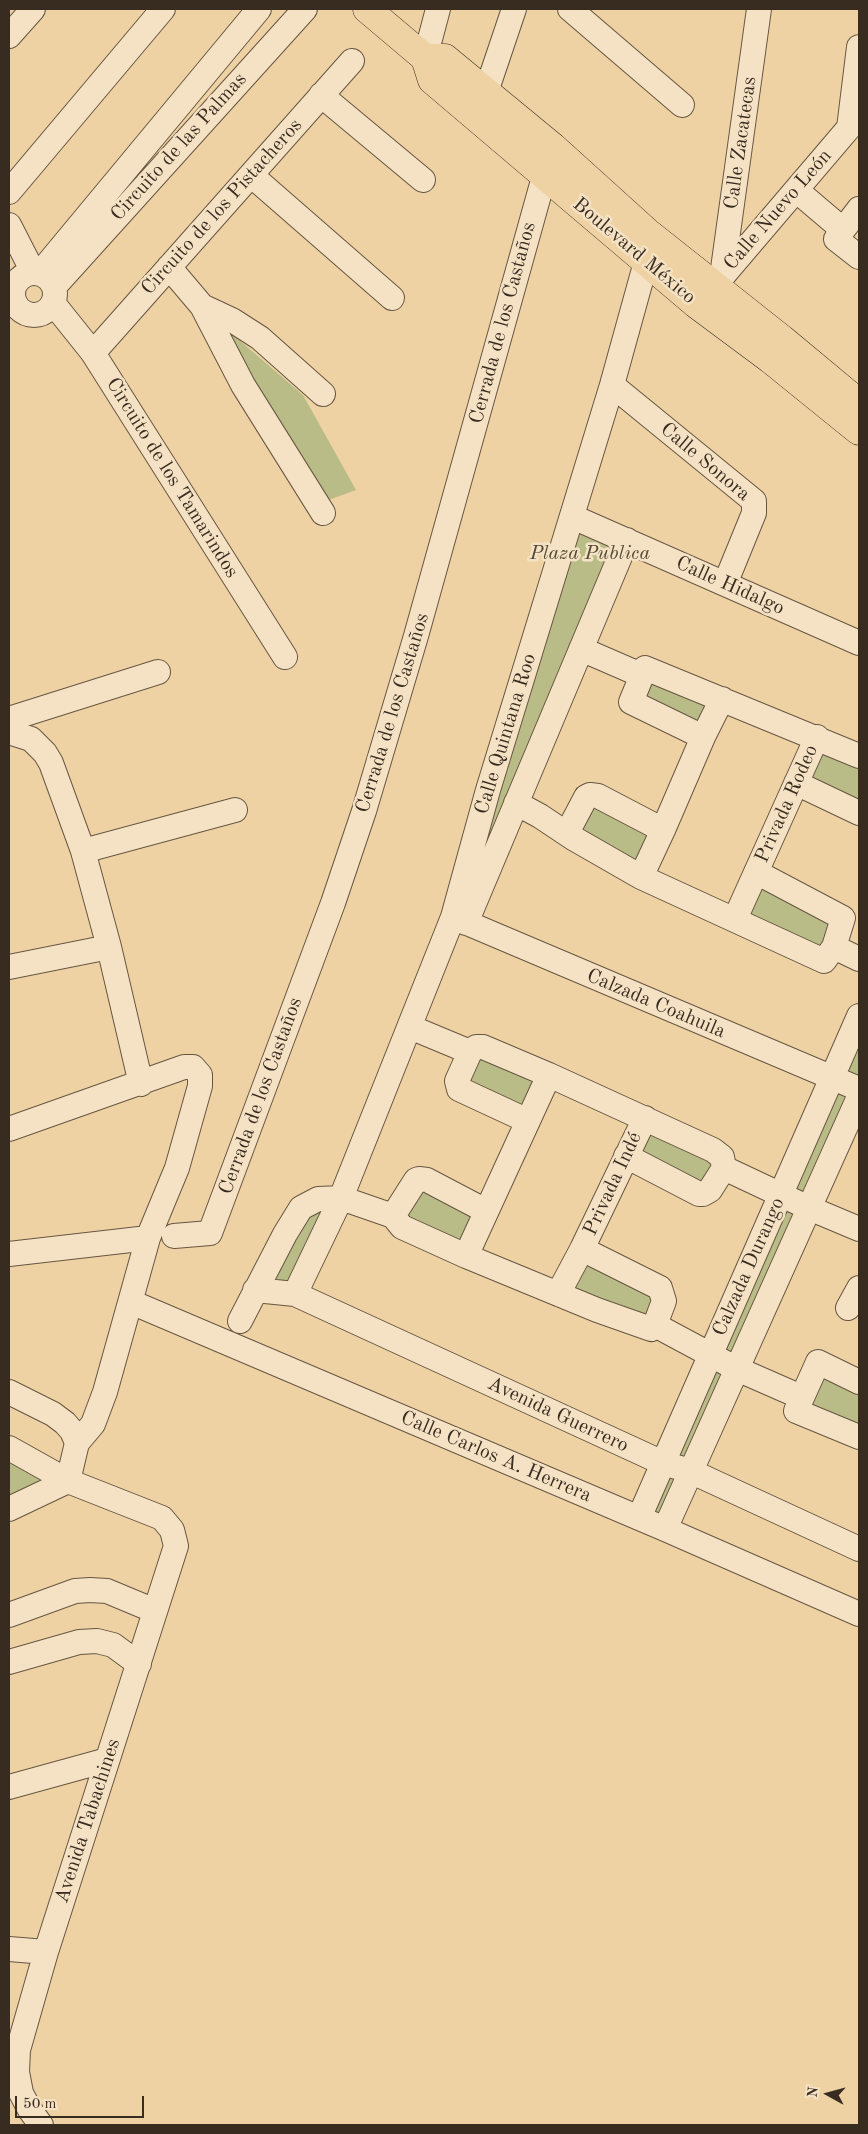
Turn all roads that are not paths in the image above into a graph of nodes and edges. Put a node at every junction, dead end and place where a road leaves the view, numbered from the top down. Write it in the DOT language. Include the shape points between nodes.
graph roads {
  1 [pos="33,9"];
  2 [pos="163,9"];
  3 [pos="259,9"];
  4 [pos="305,9"];
  5 [pos="367,9"];
  6 [pos="438,9"];
  7 [pos="514,9"];
  8 [pos="570,9"];
  9 [pos="759,9"];
  10 [pos="9,36"];
  11 [pos="859,47"];
  12 [pos="425,58"];
  13 [pos="352,61"];
  14 [pos="486,92"];
  15 [pos="321,95"];
  16 [pos="682,105"];
  17 [pos="854,122"];
  18 [pos="553,147"];
  19 [pos="545,174"];
  20 [pos="250,175"];
  21 [pos="423,180"];
  22 [pos="796,190"];
  23 [pos="9,192"];
  24 [pos="859,209"];
  25 [pos="9,225"];
  26 [pos="842,229"];
  27 [pos="859,257"];
  28 [pos="646,262"];
  29 [pos="169,267"];
  30 [pos="45,284"];
  31 [pos="711,289"];
  32 [pos="392,298"];
  33 [pos="202,306"];
  34 [pos="93,353"];
  35 [pos="612,385"];
  36 [pos="323,394"];
  37 [pos="859,404"];
  38 [pos="859,431"];
  39 [pos="322,513"];
  40 [pos="573,517"];
  41 [pos="627,540"];
  42 [pos="725,584"];
  43 [pos="859,643"];
  44 [pos="581,649"];
  45 [pos="285,657"];
  46 [pos="158,672"];
  47 [pos="641,675"];
  48 [pos="722,699"];
  49 [pos="9,719"];
  50 [pos="9,732"];
  51 [pos="703,737"];
  52 [pos="817,737"];
  53 [pos="859,756"];
  54 [pos="796,783"];
  55 [pos="516,803"];
  56 [pos="235,810"];
  57 [pos="859,813"];
  58 [pos="663,830"];
  59 [pos="567,833"];
  60 [pos="83,851"];
  61 [pos="756,872"];
  62 [pos="641,876"];
  63 [pos="735,919"];
  64 [pos="460,920"];
  65 [pos="109,947"];
  66 [pos="834,947"];
  67 [pos="859,959"];
  68 [pos="9,968"];
  69 [pos="859,1016"];
  70 [pos="410,1026"];
  71 [pos="470,1052"];
  72 [pos="549,1075"];
  73 [pos="832,1078"];
  74 [pos="141,1084"];
  75 [pos="859,1090"];
  76 [pos="859,1097"];
  77 [pos="645,1118"];
  78 [pos="528,1121"];
  79 [pos="9,1129"];
  80 [pos="626,1156"];
  81 [pos="724,1168"];
  82 [pos="781,1194"];
  83 [pos="341,1198"];
  84 [pos="809,1208"];
  85 [pos="486,1211"];
  86 [pos="394,1216"];
  87 [pos="859,1229"];
  88 [pos="174,1236"];
  89 [pos="148,1238"];
  90 [pos="582,1249"];
  91 [pos="9,1254"];
  92 [pos="466,1256"];
  93 [pos="255,1290"];
  94 [pos="296,1294"];
  95 [pos="558,1294"];
  96 [pos="131,1302"];
  97 [pos="240,1321"];
  98 [pos="655,1325"];
  99 [pos="710,1356"];
  100 [pos="737,1369"];
  101 [pos="859,1382"];
  102 [pos="11,1397"];
  103 [pos="801,1397"];
  104 [pos="859,1437"];
  105 [pos="77,1443"];
  106 [pos="9,1448"];
  107 [pos="663,1463"];
  108 [pos="690,1472"];
  109 [pos="68,1481"];
  110 [pos="9,1508"];
  111 [pos="639,1518"];
  112 [pos="665,1529"];
  113 [pos="859,1549"];
  114 [pos="155,1610"];
  115 [pos="859,1614"];
  116 [pos="9,1615"];
  117 [pos="9,1662"];
  118 [pos="139,1664"];
  119 [pos="107,1760"];
  120 [pos="9,1787"];
  121 [pos="9,1949"];
  122 [pos="46,1952"];
  123 [pos="13,2049"];
  124 [pos="41,2125"];
  1 -- 10 [label="street"];
  2 -- 23 [label="street"];
  3 -- 30 [label="street, Circuito de las Palmas"];
  4 -- 30 [label="street, Circuito de las Palmas"];
  5 -- 12 [label="main road, Boulevard México"];
  6 -- 12 [label="street"];
  7 -- 14 [label="street"];
  8 -- 16 [label="street"];
  9 -- 31 [label="street, Calle Zacatecas"];
  11 -- 17 [label="street"];
  12 -- 14 [label="main road, Boulevard México" via="445,58"];
  12 -- 19 [label="main road, Boulevard México" via="432,80"];
  13 -- 15 [label="street, Circuito de los Pistacheros"];
  14 -- 18 [label="main road, Boulevard México"];
  15 -- 20 [label="street, Circuito de los Pistacheros"];
  15 -- 21 [label="street"];
  17 -- 22 [label="street, Calle Nuevo León"];
  18 -- 19 [label="street, Cerrada de los Castaños"];
  18 -- 31 [label="main road, Boulevard México"];
  19 -- 28 [label="main road, Boulevard México"];
  19 -- 88 [label="street, Cerrada de los Castaños" via="416,636 333,903 210,1233"];
  20 -- 29 [label="street, Circuito de los Pistacheros"];
  20 -- 32 [label="street"];
  22 -- 26 [label="street"];
  22 -- 31 [label="street, Calle Nuevo León"];
  24 -- 26 [label="street"];
  25 -- 30 [label="street, Circuito de los Tamarindos"];
  26 -- 27 [label="street" via="836,239"];
  28 -- 31 [label="main road, Boulevard México"];
  28 -- 35 [label="street, Calle Quintana Roo"];
  29 -- 33 [label="street"];
  29 -- 34 [label="street, Circuito de los Pistacheros"];
  30 -- 34 [label="street, Circuito de los Tamarindos"];
  31 -- 37 [label="main road, Boulevard México" via="782,339"];
  31 -- 38 [label="main road, Boulevard México" via="770,359"];
  33 -- 36 [label="street" via="260,338"];
  33 -- 39 [label="street" via="243,386"];
  34 -- 45 [label="street, Circuito de los Tamarindos"];
  35 -- 40 [label="street, Calle Quintana Roo"];
  35 -- 42 [label="street, Calle Sonora" via="754,501 754,513"];
  40 -- 41 [label="street, Calle Hidalgo"];
  40 -- 64 [label="street, Calle Quintana Roo" via="488,790"];
  41 -- 42 [label="street, Calle Hidalgo"];
  41 -- 44 [label="street, Calle Quintana Roo"];
  42 -- 43 [label="street, Calle Hidalgo"];
  44 -- 47 [label="street"];
  44 -- 55 [label="street, Calle Quintana Roo"];
  46 -- 49 [label="street"];
  47 -- 48 [label="street" via="645,668"];
  47 -- 51 [label="street" via="631,702"];
  48 -- 51 [label="street"];
  48 -- 52 [label="street"];
  50 -- 60 [label="street" via="32,739 45,753"];
  51 -- 58 [label="street"];
  52 -- 53 [label="street"];
  52 -- 54 [label="street, Privada Rodeo"];
  54 -- 57 [label="street"];
  54 -- 61 [label="street, Privada Rodeo"];
  55 -- 59 [label="street"];
  55 -- 64 [label="street, Calle Quintana Roo"];
  56 -- 60 [label="street"];
  58 -- 59 [label="street" via="598,796 590,795"];
  58 -- 62 [label="street"];
  59 -- 62 [label="street"];
  60 -- 65 [label="street"];
  61 -- 63 [label="street, Privada Rodeo"];
  61 -- 66 [label="street, Privada Rodeo" via="843,918"];
  62 -- 63 [label="street"];
  63 -- 66 [label="street" via="824,961"];
  64 -- 70 [label="street, Calle Quintana Roo"];
  64 -- 73 [label="street, Calzada Coahuila"];
  65 -- 68 [label="street"];
  65 -- 74 [label="street"];
  66 -- 67 [label="street"];
  69 -- 73 [label="street, Calzada Durango"];
  70 -- 71 [label="street"];
  70 -- 83 [label="street, Calle Quintana Roo"];
  71 -- 72 [label="street" via="476,1047 483,1047"];
  71 -- 78 [label="street" via="457,1081 459,1089"];
  72 -- 77 [label="street"];
  72 -- 78 [label="street"];
  73 -- 75 [label="street, Calzada Coahuila"];
  73 -- 82 [label="street, Calzada Durango"];
  74 -- 79 [label="street"];
  74 -- 89 [label="street" via="193,1066 200,1075 200,1086 177,1168"];
  76 -- 84 [label="street, Calzada Durango"];
  77 -- 80 [label="street, Privada Indé"];
  77 -- 81 [label="street" via="713,1150 722,1157"];
  78 -- 85 [label="street"];
  80 -- 81 [label="street" via="699,1194 710,1190"];
  80 -- 90 [label="street, Privada Indé"];
  81 -- 82 [label="street"];
  82 -- 84 [label="street"];
  82 -- 99 [label="street, Calzada Durango"];
  83 -- 86 [label="street"];
  83 -- 93 [label="street" via="318,1199 301,1208"];
  83 -- 94 [label="street, Calle Quintana Roo"];
  84 -- 87 [label="street"];
  84 -- 100 [label="street, Calzada Durango"];
  85 -- 86 [label="street" via="419,1178"];
  85 -- 92 [label="street"];
  86 -- 92 [label="street" via="402,1227"];
  89 -- 91 [label="street"];
  89 -- 96 [label="street"];
  90 -- 95 [label="street, Privada Indé"];
  90 -- 98 [label="street, Privada Indé" via="660,1288 664,1301"];
  92 -- 95 [label="street"];
  93 -- 94 [label="street, Avenida Guerrero"];
  93 -- 97 [label="street"];
  94 -- 107 [label="street, Avenida Guerrero"];
  95 -- 98 [label="street" via="648,1330"];
  96 -- 105 [label="street" via="93,1424"];
  96 -- 111 [label="street, Calle Carlos A. Herrera"];
  98 -- 99 [label="street"];
  99 -- 100 [label="street"];
  99 -- 107 [label="street, Calzada Durango"];
  100 -- 103 [label="street"];
  100 -- 108 [label="street, Calzada Durango"];
  101 -- 103 [label="street" via="818,1362"];
  102 -- 105 [label="street" via="53,1414 72,1431"];
  103 -- 104 [label="street" via="796,1410"];
  105 -- 109 [label="street"];
  106 -- 109 [label="street"];
  107 -- 108 [label="street, Avenida Guerrero"];
  107 -- 111 [label="street, Calzada Durango"];
  108 -- 112 [label="street, Calzada Durango"];
  108 -- 113 [label="street, Avenida Guerrero"];
  109 -- 110 [label="street"];
  109 -- 114 [label="street, Avenida Tabachines" via="162,1518 172,1530 176,1546"];
  111 -- 112 [label="street, Calle Carlos A. Herrera"];
  112 -- 115 [label="street, Calle Carlos A. Herrera"];
  114 -- 116 [label="street" via="107,1591 90,1590 75,1591"];
  114 -- 118 [label="street, Avenida Tabachines"];
  117 -- 118 [label="street" via="79,1642 97,1641 113,1645"];
  118 -- 119 [label="street, Avenida Tabachines"];
  119 -- 120 [label="street"];
  119 -- 122 [label="street, Avenida Tabachines"];
  121 -- 122 [label="street"];
  122 -- 123 [label="street, Avenida Tabachines"];
  123 -- 124 [label="street, Avenida Tabachines" via="21,2093"];
}
